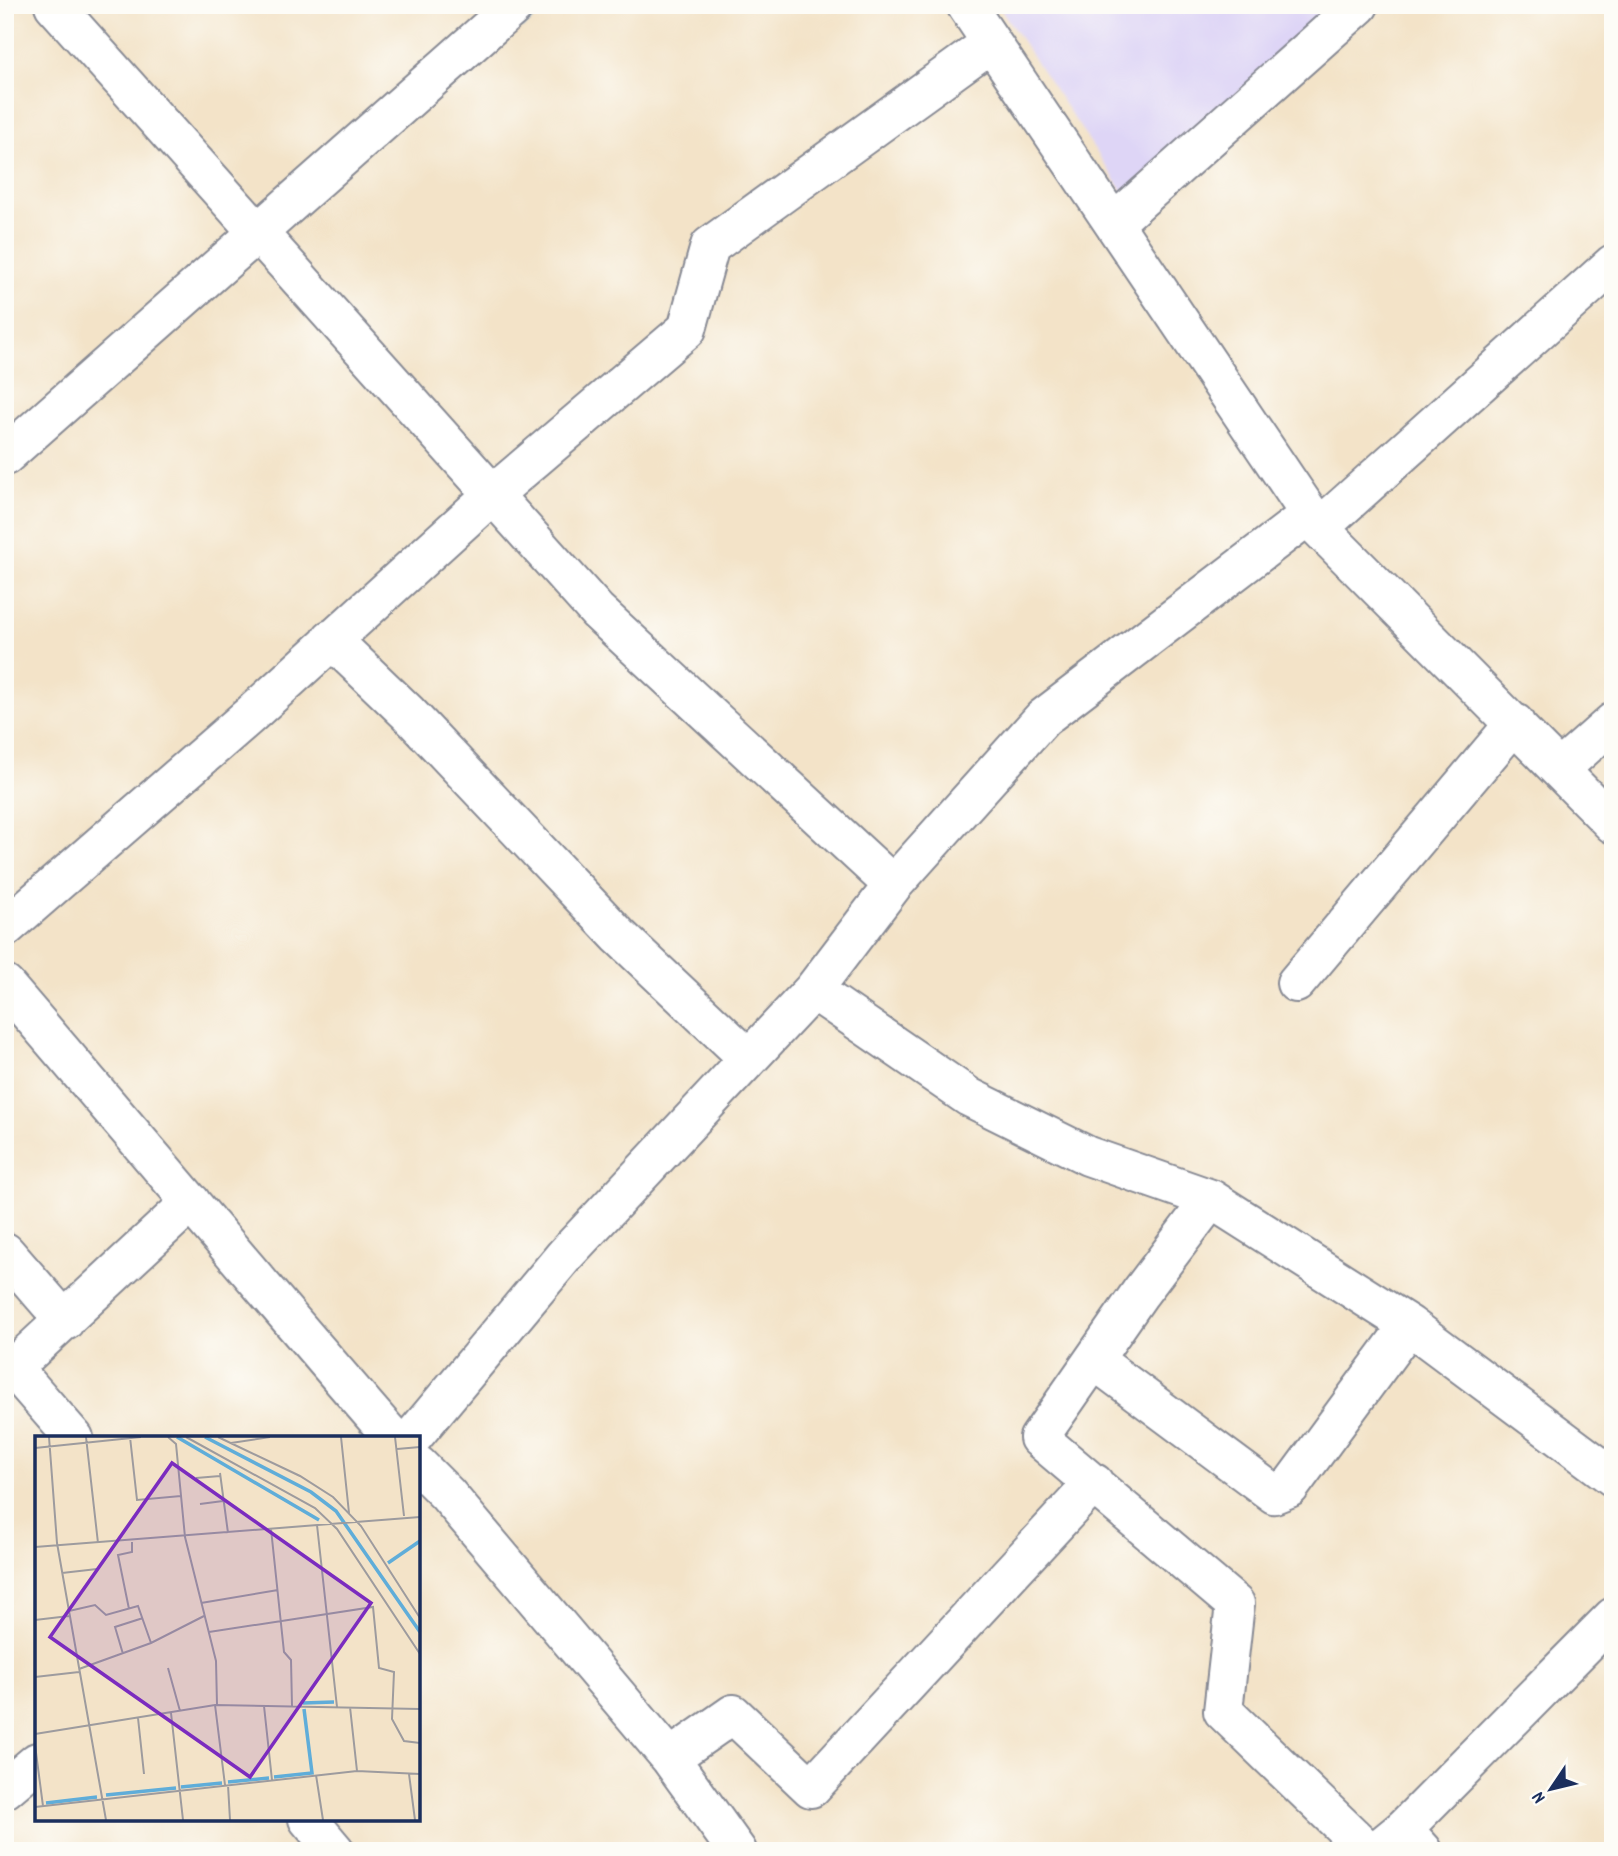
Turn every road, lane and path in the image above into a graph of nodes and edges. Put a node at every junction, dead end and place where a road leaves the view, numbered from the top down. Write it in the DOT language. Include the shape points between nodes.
graph roads {
  1 [pos="54,5"];
  2 [pos="515,5"];
  3 [pos="966,5"];
  4 [pos="1359,5"];
  5 [pos="991,43"];
  6 [pos="1114,223"];
  7 [pos="258,230"];
  8 [pos="1613,264"];
  9 [pos="5,456"];
  10 [pos="491,496"];
  11 [pos="1314,522"];
  12 [pos="331,639"];
  13 [pos="1613,722"];
  14 [pos="1515,723"];
  15 [pos="1560,769"];
  16 [pos="1613,824"];
  17 [pos="893,885"];
  18 [pos="5,928"];
  19 [pos="1296,983"];
  20 [pos="5,985"];
  21 [pos="813,990"];
  22 [pos="747,1057"];
  23 [pos="1211,1199"];
  24 [pos="191,1202"];
  25 [pos="5,1252"];
  26 [pos="65,1321"];
  27 [pos="1409,1325"];
  28 [pos="1094,1360"];
  29 [pos="9,1372"];
  30 [pos="72,1436"];
  31 [pos="391,1436"];
  32 [pos="414,1436"];
  33 [pos="420,1467"];
  34 [pos="1613,1477"];
  35 [pos="1094,1483"];
  36 [pos="1613,1617"];
  37 [pos="670,1758"];
  38 [pos="35,1764"];
  39 [pos="5,1789"];
  40 [pos="310,1821"];
  41 [pos="1401,1843"];
  42 [pos="335,1851"];
  43 [pos="737,1851"];
  44 [pos="1368,1851"];
  1 -- 7 [label="street"];
  2 -- 7 [label="street"];
  3 -- 5 [label="street"];
  4 -- 6 [label="street"];
  5 -- 6 [label="street"];
  5 -- 10 [label="street" via="710,246 687,329"];
  6 -- 11 [label="street"];
  7 -- 9 [label="street"];
  7 -- 10 [label="street"];
  8 -- 11 [label="street"];
  10 -- 12 [label="street"];
  10 -- 17 [label="street" via="597,611"];
  11 -- 14 [label="street"];
  11 -- 17 [label="street" via="1043,718"];
  12 -- 18 [label="street"];
  12 -- 22 [label="street" via="408,713 619,936"];
  13 -- 15 [label="street"];
  14 -- 15 [label="street"];
  14 -- 19 [label="street"];
  15 -- 16 [label="street"];
  17 -- 21 [label="street"];
  20 -- 24 [label="street"];
  21 -- 22 [label="street"];
  21 -- 23 [label="street" via="969,1097 1088,1156"];
  22 -- 32 [label="street" via="565,1255"];
  23 -- 27 [label="street"];
  23 -- 28 [label="street"];
  24 -- 26 [label="street"];
  24 -- 31 [label="street"];
  25 -- 26 [label="street"];
  26 -- 29 [label="street"];
  27 -- 28 [label="street" via="1289,1488 1274,1494"];
  27 -- 34 [label="street"];
  28 -- 35 [label="street" via="1039,1438"];
  29 -- 30 [label="street"];
  33 -- 37 [label="street"];
  35 -- 37 [label="street" via="811,1788 733,1714"];
  35 -- 44 [label="street" via="1235,1604 1223,1711"];
  36 -- 41 [label="street"];
  37 -- 43 [label="street"];
  38 -- 39 [label="street"];
  40 -- 42 [label="street"];
}
